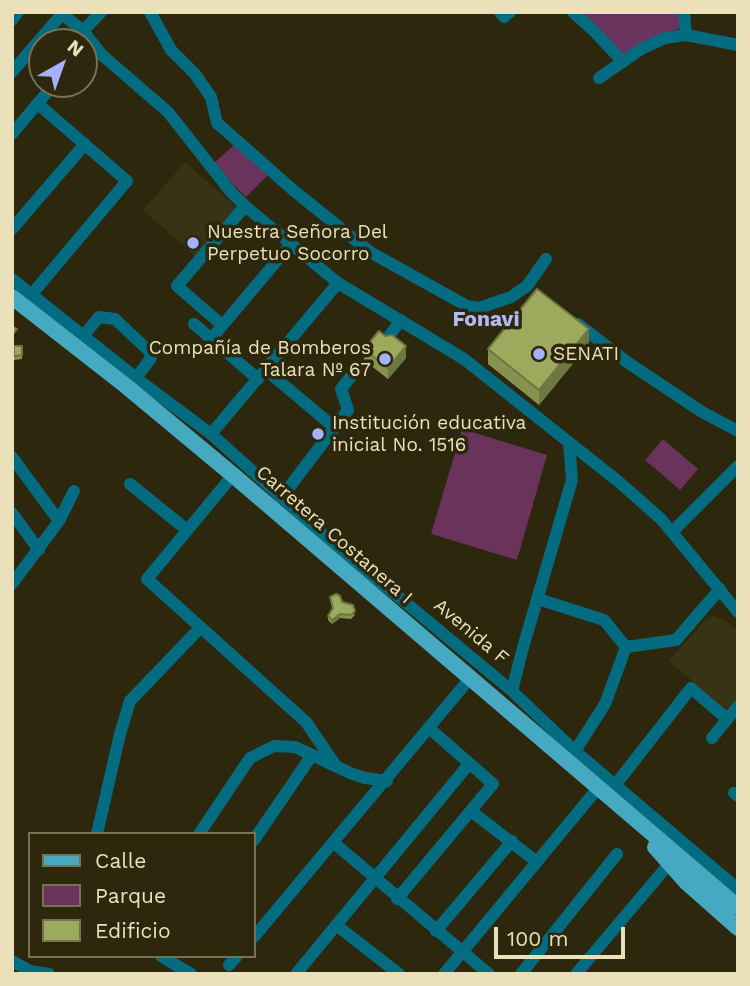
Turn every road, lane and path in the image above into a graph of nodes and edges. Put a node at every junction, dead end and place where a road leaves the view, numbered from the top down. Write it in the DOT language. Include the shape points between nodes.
graph roads {
  1 [pos="18,12"];
  2 [pos="101,12"];
  3 [pos="150,12"];
  4 [pos="573,12"];
  5 [pos="684,12"];
  6 [pos="61,13"];
  7 [pos="12,20"];
  8 [pos="75,28"];
  9 [pos="92,28"];
  10 [pos="686,35"];
  11 [pos="738,45"];
  12 [pos="98,51"];
  13 [pos="623,62"];
  14 [pos="12,72"];
  15 [pos="599,78"];
  16 [pos="43,98"];
  17 [pos="38,104"];
  18 [pos="12,134"];
  19 [pos="85,145"];
  20 [pos="245,206"];
  21 [pos="12,229"];
  22 [pos="291,244"];
  23 [pos="546,259"];
  24 [pos="12,279"];
  25 [pos="338,283"];
  26 [pos="527,286"];
  27 [pos="32,294"];
  28 [pos="538,294"];
  29 [pos="12,297"];
  30 [pos="401,320"];
  31 [pos="572,320"];
  32 [pos="194,324"];
  33 [pos="222,325"];
  34 [pos="83,336"];
  35 [pos="211,339"];
  36 [pos="387,339"];
  37 [pos="262,374"];
  38 [pos="353,374"];
  39 [pos="136,378"];
  40 [pos="335,428"];
  41 [pos="738,430"];
  42 [pos="211,434"];
  43 [pos="569,442"];
  44 [pos="12,457"];
  45 [pos="738,466"];
  46 [pos="233,475"];
  47 [pos="130,484"];
  48 [pos="74,491"];
  49 [pos="281,498"];
  50 [pos="12,513"];
  51 [pos="59,521"];
  52 [pos="187,530"];
  53 [pos="672,531"];
  54 [pos="39,551"];
  55 [pos="12,583"];
  56 [pos="720,589"];
  57 [pos="538,599"];
  58 [pos="738,612"];
  59 [pos="200,628"];
  60 [pos="626,647"];
  61 [pos="471,677"];
  62 [pos="512,691"];
  63 [pos="738,706"];
  64 [pos="727,719"];
  65 [pos="429,728"];
  66 [pos="712,738"];
  67 [pos="575,751"];
  68 [pos="312,755"];
  69 [pos="469,764"];
  70 [pos="336,766"];
  71 [pos="387,780"];
  72 [pos="616,784"];
  73 [pos="598,789"];
  74 [pos="471,811"];
  75 [pos="623,811"];
  76 [pos="97,832"];
  77 [pos="200,832"];
  78 [pos="256,838"];
  79 [pos="512,841"];
  80 [pos="334,843"];
  81 [pos="617,853"];
  82 [pos="537,862"];
  83 [pos="669,864"];
  84 [pos="374,879"];
  85 [pos="735,897"];
  86 [pos="397,899"];
  87 [pos="336,925"];
  88 [pos="738,928"];
  89 [pos="436,931"];
  90 [pos="256,935"];
  91 [pos="461,952"];
  92 [pos="164,958"];
  93 [pos="12,961"];
  94 [pos="49,974"];
  95 [pos="191,974"];
  96 [pos="296,974"];
  97 [pos="399,974"];
  98 [pos="444,974"];
  99 [pos="489,974"];
  100 [pos="521,974"];
  101 [pos="576,974"];
  1 -- 7 [label="street"];
  2 -- 9 [label="street"];
  3 -- 26 [label="street" via="171,50 211,97 217,123 370,252 467,306 495,304"];
  4 -- 13 [label="street"];
  5 -- 10 [label="street"];
  6 -- 8 [label="street"];
  6 -- 14 [label="street"];
  10 -- 11 [label="street"];
  10 -- 13 [label="street" via="653,42"];
  12 -- 20 [label="street" via="168,112"];
  13 -- 15 [label="street"];
  16 -- 17 [label="street"];
  17 -- 18 [label="street"];
  17 -- 19 [label="street"];
  19 -- 21 [label="street"];
  19 -- 27 [label="street" via="127,181"];
  20 -- 22 [label="street"];
  20 -- 33 [label="street" via="177,286"];
  22 -- 25 [label="street"];
  22 -- 33 [label="street"];
  23 -- 26 [label="street"];
  24 -- 27 [label="street, Avenida F"];
  25 -- 30 [label="street"];
  25 -- 37 [label="street"];
  26 -- 28 [label="street"];
  27 -- 34 [label="street, Avenida F"];
  29 -- 46 [label="main road, Carretera Costanera I"];
  30 -- 36 [label="street"];
  30 -- 43 [label="street" via="464,359"];
  31 -- 41 [label="street" via="691,405"];
  32 -- 35 [label="street"];
  33 -- 35 [label="street"];
  34 -- 39 [label="street, Avenida F"];
  34 -- 39 [label="street" via="99,317 114,319 149,351 151,358"];
  35 -- 37 [label="street"];
  37 -- 40 [label="street"];
  37 -- 42 [label="street"];
  38 -- 40 [label="street" via="341,389 348,410"];
  39 -- 42 [label="street, Avenida F"];
  40 -- 49 [label="street"];
  42 -- 49 [label="street, Avenida F"];
  43 -- 53 [label="street"];
  43 -- 57 [label="street" via="572,480"];
  44 -- 51 [label="street"];
  45 -- 53 [label="street"];
  46 -- 52 [label="street"];
  46 -- 61 [label="main road, Carretera Costanera I"];
  47 -- 52 [label="street"];
  48 -- 51 [label="street"];
  49 -- 62 [label="street, Avenida F"];
  50 -- 54 [label="street"];
  51 -- 54 [label="street"];
  52 -- 59 [label="street" via="147,579"];
  53 -- 56 [label="street"];
  54 -- 55 [label="street"];
  56 -- 58 [label="street"];
  56 -- 60 [label="street" via="676,640"];
  57 -- 60 [label="street" via="604,620"];
  57 -- 62 [label="street"];
  59 -- 70 [label="street" via="306,722"];
  59 -- 76 [label="street" via="131,701"];
  60 -- 67 [label="street" via="605,704"];
  61 -- 65 [label="street"];
  61 -- 73 [label="main road, Carretera Costanera I"];
  62 -- 67 [label="street, Avenida F"];
  63 -- 64 [label="street"];
  64 -- 66 [label="street"];
  64 -- 72 [label="street" via="691,688"];
  65 -- 69 [label="street"];
  65 -- 71 [label="street"];
  67 -- 72 [label="street, Avenida F"];
  68 -- 70 [label="street"];
  68 -- 77 [label="street" via="285,745 250,758"];
  68 -- 78 [label="street"];
  69 -- 74 [label="street" via="493,784"];
  69 -- 84 [label="street"];
  70 -- 71 [label="street" via="365,778"];
  71 -- 80 [label="street"];
  72 -- 85 [label="street, Avenida F"];
  73 -- 75 [label="main road, Carretera Costanera I"];
  73 -- 82 [label="street"];
  74 -- 79 [label="street"];
  74 -- 86 [label="street"];
  75 -- 83 [label="main road, Carretera Costanera I"];
  75 -- 85 [label="main road, Carretera Costanera I"];
  79 -- 82 [label="street"];
  79 -- 89 [label="street"];
  80 -- 84 [label="street"];
  80 -- 90 [label="street"];
  81 -- 100 [label="street"];
  82 -- 91 [label="street"];
  83 -- 88 [label="main road, Carretera Costanera I"];
  83 -- 101 [label="street"];
  84 -- 86 [label="street"];
  84 -- 87 [label="street"];
  86 -- 89 [label="street"];
  87 -- 96 [label="street"];
  87 -- 97 [label="street"];
  89 -- 91 [label="street"];
  91 -- 98 [label="street"];
  91 -- 99 [label="street"];
  92 -- 95 [label="street"];
  93 -- 94 [label="street"];
}
